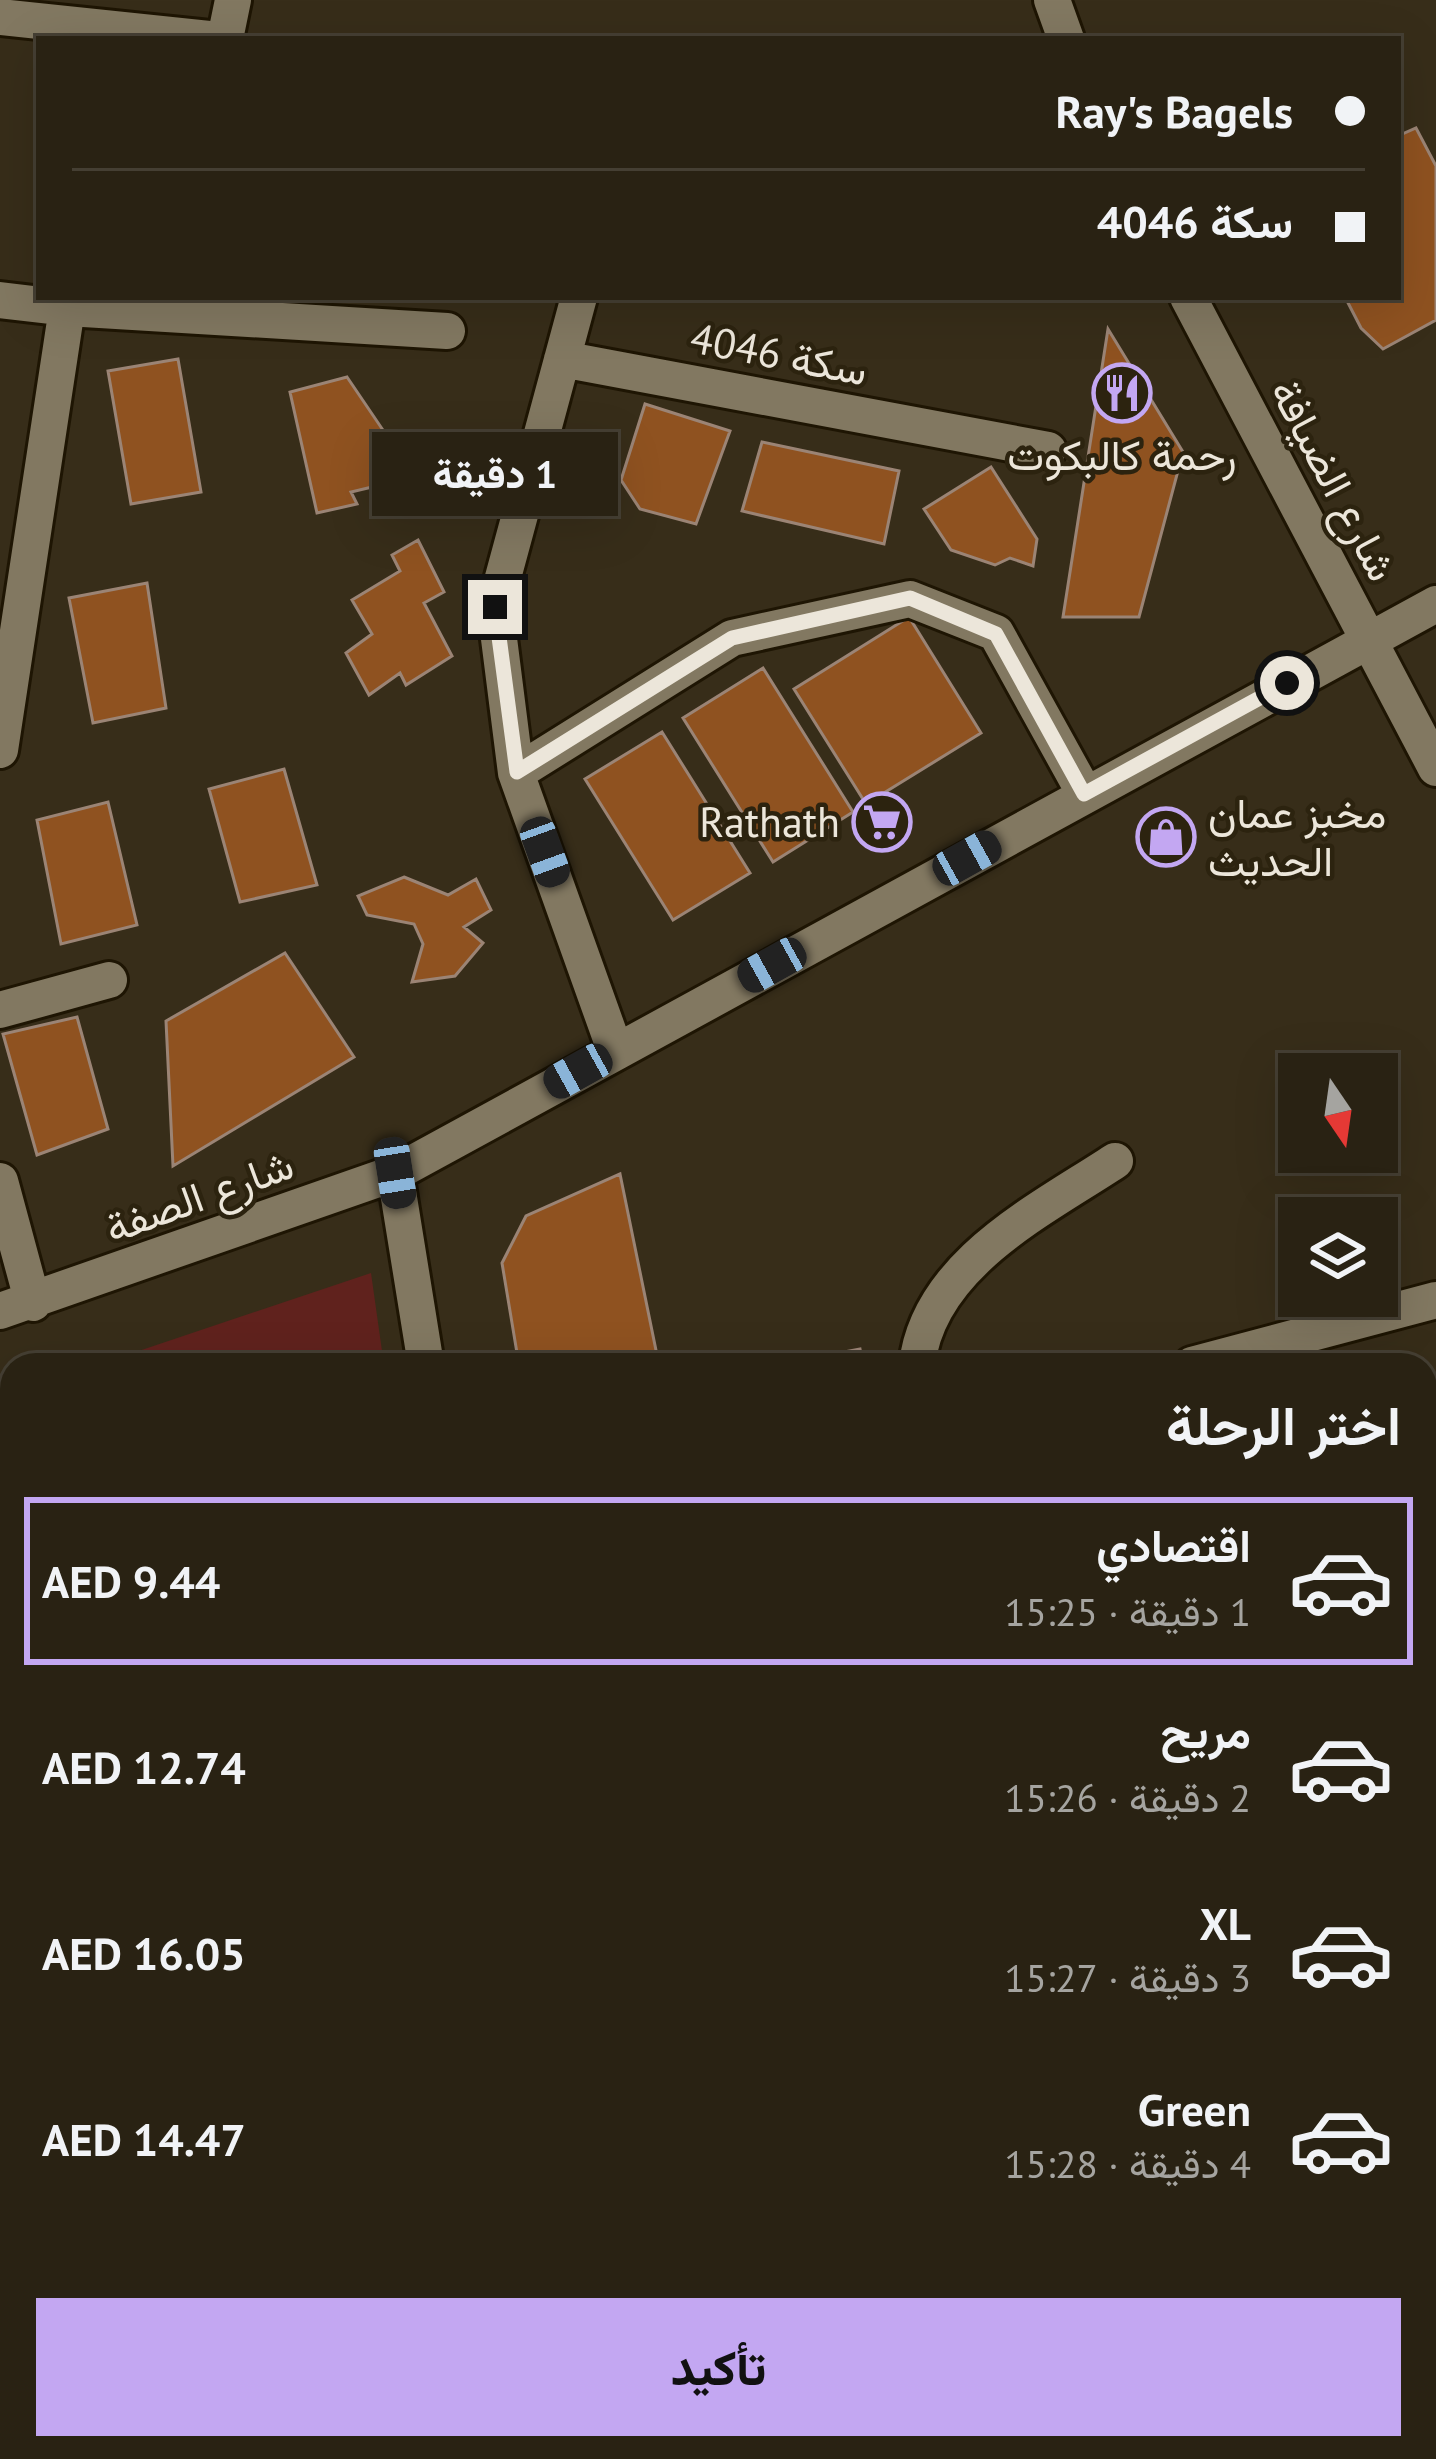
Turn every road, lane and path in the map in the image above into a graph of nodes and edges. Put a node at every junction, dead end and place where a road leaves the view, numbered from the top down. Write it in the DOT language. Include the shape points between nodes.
graph roads {
  1 [pos="233,0"];
  2 [pos="0,17"];
  3 [pos="180,36"];
  4 [pos="226,36"];
  5 [pos="578,300"];
  6 [pos="1191,300"];
  7 [pos="0,301"];
  8 [pos="67,308"];
  9 [pos="447,331"];
  10 [pos="562,359"];
  11 [pos="1048,450"];
  12 [pos="15,563"];
  13 [pos="1436,604"];
  14 [pos="1368,639"];
  15 [pos="0,750"];
  16 [pos="1436,768"];
  17 [pos="517,772"];
  18 [pos="1084,794"];
  19 [pos="109,980"];
  20 [pos="0,1010"];
  21 [pos="615,1050"];
  22 [pos="1115,1161"];
  23 [pos="395,1173"];
  24 [pos="0,1181"];
  25 [pos="1436,1300"];
  26 [pos="16,1307"];
  27 [pos="424,1353"];
  28 [pos="918,1353"];
  29 [pos="1237,1353"];
  1 -- 4 [label="street"];
  2 -- 3 [label="street"];
  5 -- 10 [label="street"];
  6 -- 14 [label="street, شارع الضيافة"];
  7 -- 8 [label="street"];
  8 -- 9 [label="street"];
  8 -- 12 [label="street"];
  10 -- 11 [label="street, سكة 4046"];
  10 -- 17 [label="street" via="495,607"];
  12 -- 15 [label="street"];
  13 -- 14 [label="street, شارع الصفة"];
  14 -- 16 [label="street, شارع الضيافة"];
  14 -- 18 [label="street, شارع الصفة"];
  17 -- 18 [label="street" via="732,638 910,598 996,634"];
  17 -- 21 [label="street"];
  18 -- 21 [label="street, شارع الصفة"];
  19 -- 20 [label="street"];
  21 -- 23 [label="street, شارع الصفة"];
  22 -- 28 [label="street" via="999,1237 953,1283"];
  23 -- 26 [label="street, شارع الصفة"];
  23 -- 27 [label="street"];
  24 -- 26 [label="street"];
  25 -- 29 [label="street"];
}
